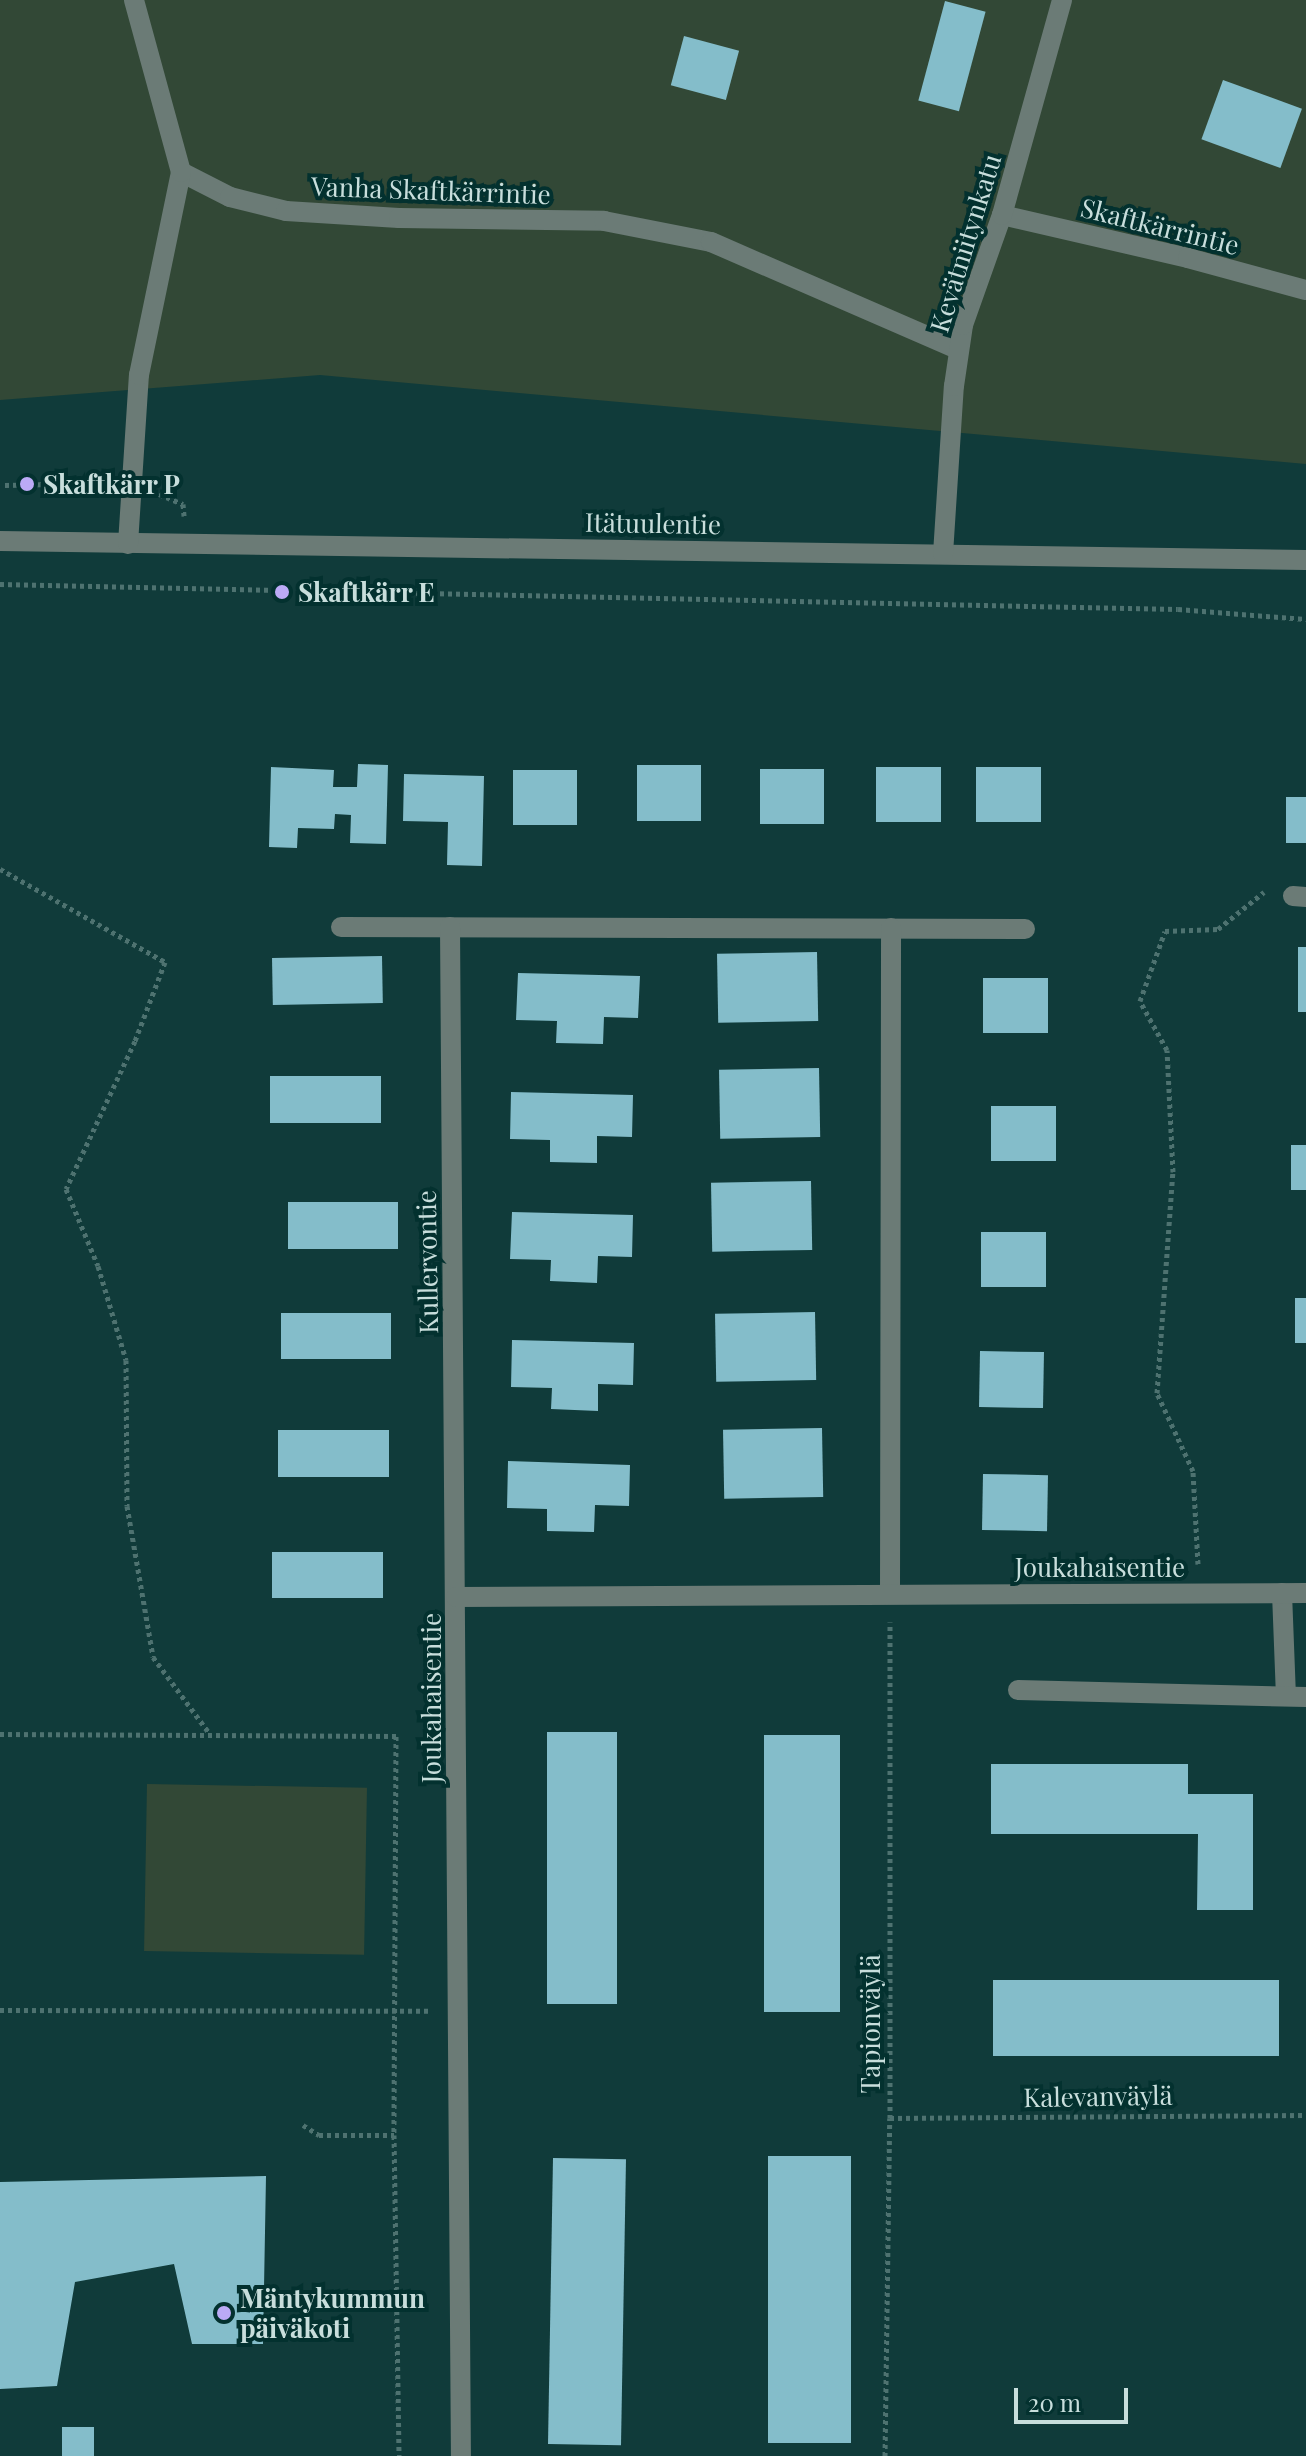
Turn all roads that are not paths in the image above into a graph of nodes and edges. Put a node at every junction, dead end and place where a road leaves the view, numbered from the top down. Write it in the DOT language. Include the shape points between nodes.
graph roads {
  1 [pos="134,0"];
  2 [pos="1062,0"];
  3 [pos="181,172"];
  4 [pos="1002,215"];
  5 [pos="1306,290"];
  6 [pos="959,350"];
  7 [pos="0,541"];
  8 [pos="128,544"];
  9 [pos="943,554"];
  10 [pos="1306,560"];
  11 [pos="341,927"];
  12 [pos="450,927"];
  13 [pos="891,928"];
  14 [pos="1025,929"];
  15 [pos="890,1593"];
  16 [pos="1282,1593"];
  17 [pos="1306,1593"];
  18 [pos="456,1597"];
  19 [pos="1018,1690"];
  20 [pos="1296,1696"];
  21 [pos="461,2456"];
  1 -- 3 [label="street"];
  2 -- 4 [label="street, Kevätniitynkatu"];
  3 -- 6 [label="street, Vanha Skaftkärrintie" via="230,197 286,211 604,221 711,242"];
  3 -- 8 [label="street" via="139,375"];
  4 -- 5 [label="street, Skaftkärrintie"];
  4 -- 6 [label="street, Kevätniitynkatu"];
  6 -- 9 [label="street, Kevätniitynkatu"];
  7 -- 8 [label="street, Itätuulentie"];
  8 -- 9 [label="street, Itätuulentie"];
  9 -- 10 [label="street, Itätuulentie"];
  11 -- 12 [label="street"];
  12 -- 13 [label="street"];
  12 -- 18 [label="street, Kullervontie"];
  13 -- 14 [label="street"];
  13 -- 15 [label="street"];
  15 -- 16 [label="street, Joukahaisentie"];
  15 -- 18 [label="street, Joukahaisentie"];
  16 -- 17 [label="street, Joukahaisentie"];
  16 -- 20 [label="street"];
  18 -- 21 [label="street, Joukahaisentie"];
  19 -- 20 [label="street"];
}
